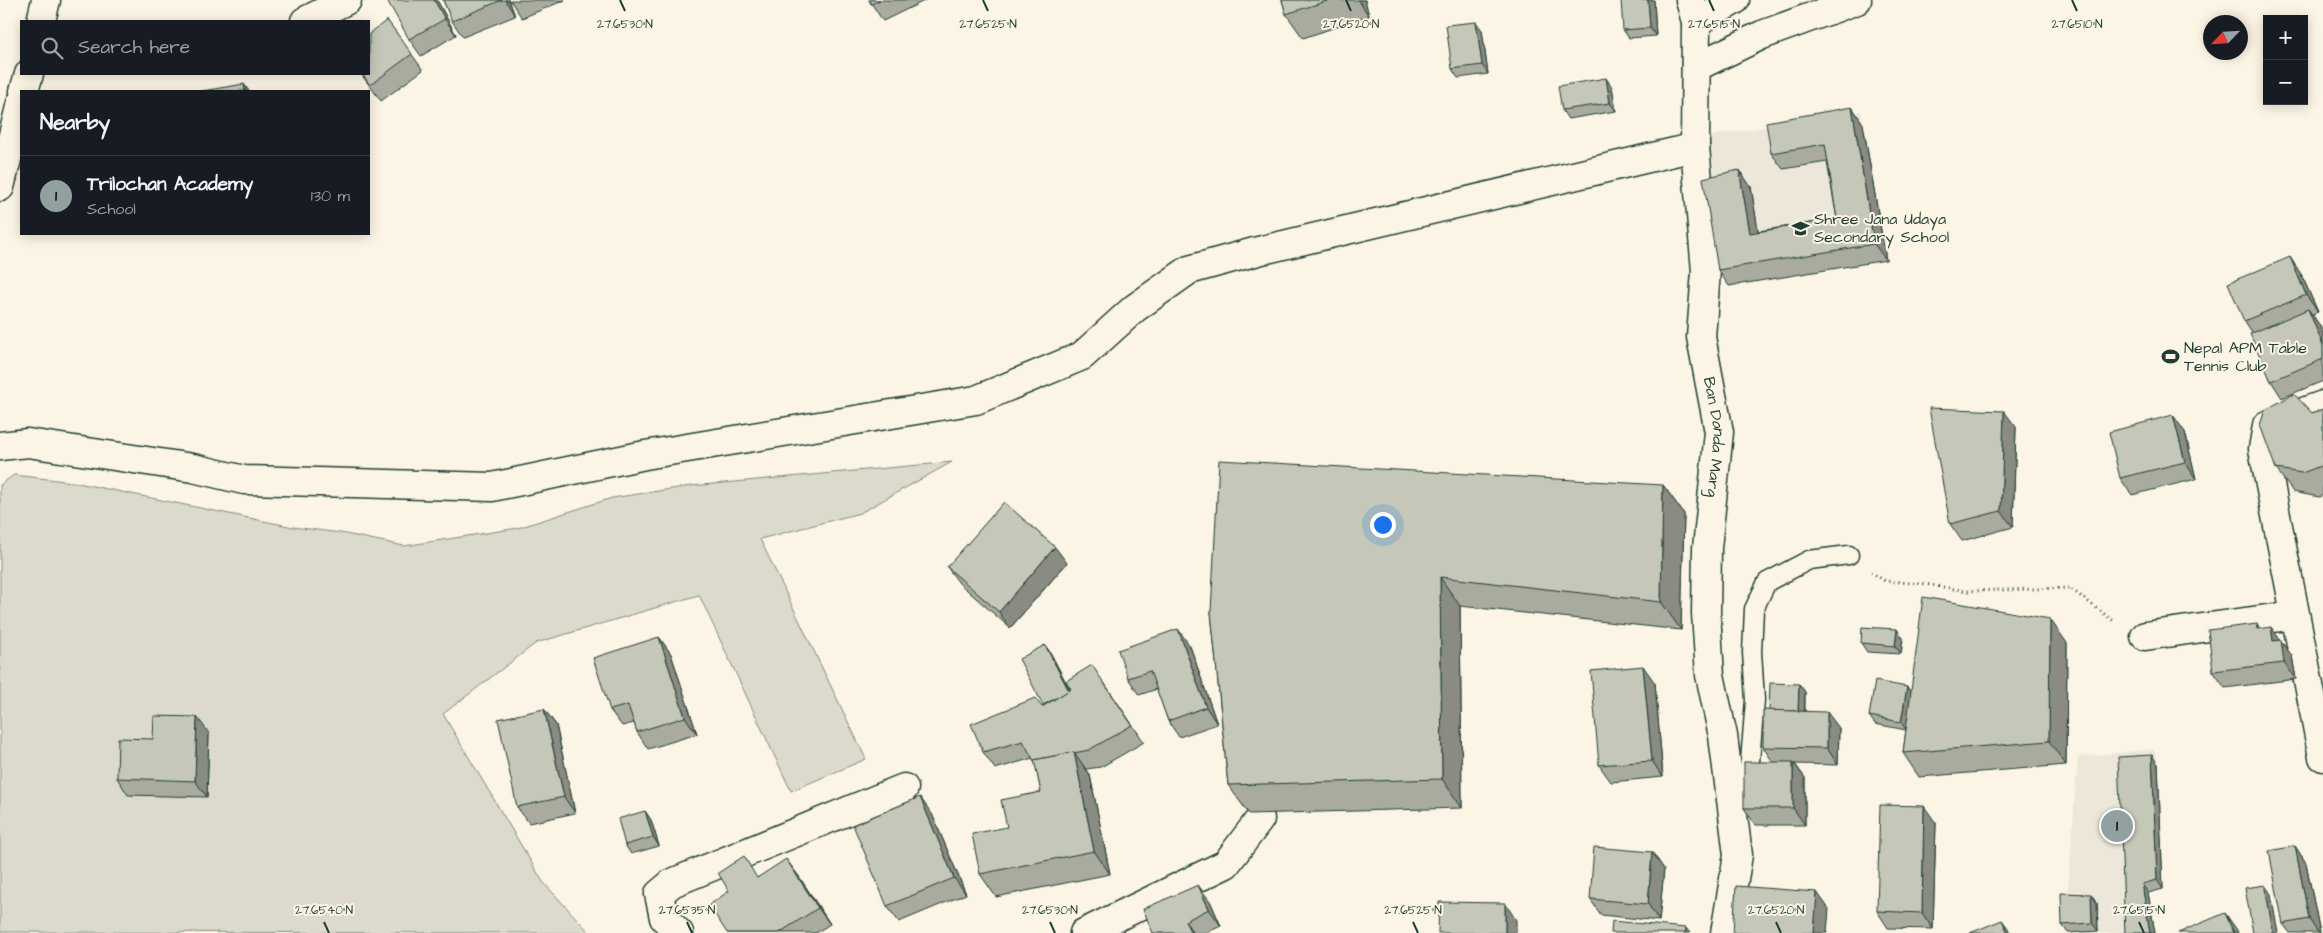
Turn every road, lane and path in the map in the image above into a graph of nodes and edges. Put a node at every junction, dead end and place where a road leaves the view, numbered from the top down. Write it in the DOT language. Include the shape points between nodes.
graph roads {
  1 [pos="46,0"];
  2 [pos="347,0"];
  3 [pos="1736,0"];
  4 [pos="1857,0"];
  5 [pos="1693,11"];
  6 [pos="41,20"];
  7 [pos="307,20"];
  8 [pos="1696,67"];
  9 [pos="29,75"];
  10 [pos="24,90"];
  11 [pos="20,107"];
  12 [pos="1694,146"];
  13 [pos="0,187"];
  14 [pos="2323,405"];
  15 [pos="0,446"];
  16 [pos="1849,556"];
  17 [pos="2295,615"];
  18 [pos="2145,636"];
  19 [pos="2323,757"];
  20 [pos="904,788"];
  21 [pos="1260,819"];
  22 [pos="1738,855"];
  23 [pos="679,933"];
  24 [pos="1084,933"];
  25 [pos="1726,933"];
  1 -- 6 [label="street"];
  2 -- 7 [label="street"];
  3 -- 5 [label="street"];
  4 -- 8 [label="street" via="1762,35"];
  5 -- 8 [label="street, Ban Danda Marg"];
  8 -- 12 [label="street, Ban Danda Marg"];
  9 -- 10 [label="street"];
  11 -- 13 [label="street"];
  12 -- 15 [label="street" via="1189,270 1136,308 1082,356 976,400 645,456 492,487 244,480 193,468 28,443"];
  12 -- 22 [label="street, Ban Danda Marg" via="1706,271 1701,337 1719,432 1707,548 1706,613 1710,675 1723,736"];
  14 -- 17 [label="street" via="2267,425 2262,449"];
  16 -- 18 [label="path" via="1885,581 1966,591 2070,588 2121,626"];
  16 -- 22 [label="lane" via="1809,560 1767,582 1754,609 1755,700 1751,768"];
  17 -- 18 [label="street"];
  17 -- 19 [label="street"];
  20 -- 23 [label="street" via="672,883 659,894 664,918"];
  21 -- 24 [label="street" via="1226,864"];
  22 -- 25 [label="street, Ban Danda Marg"];
}
